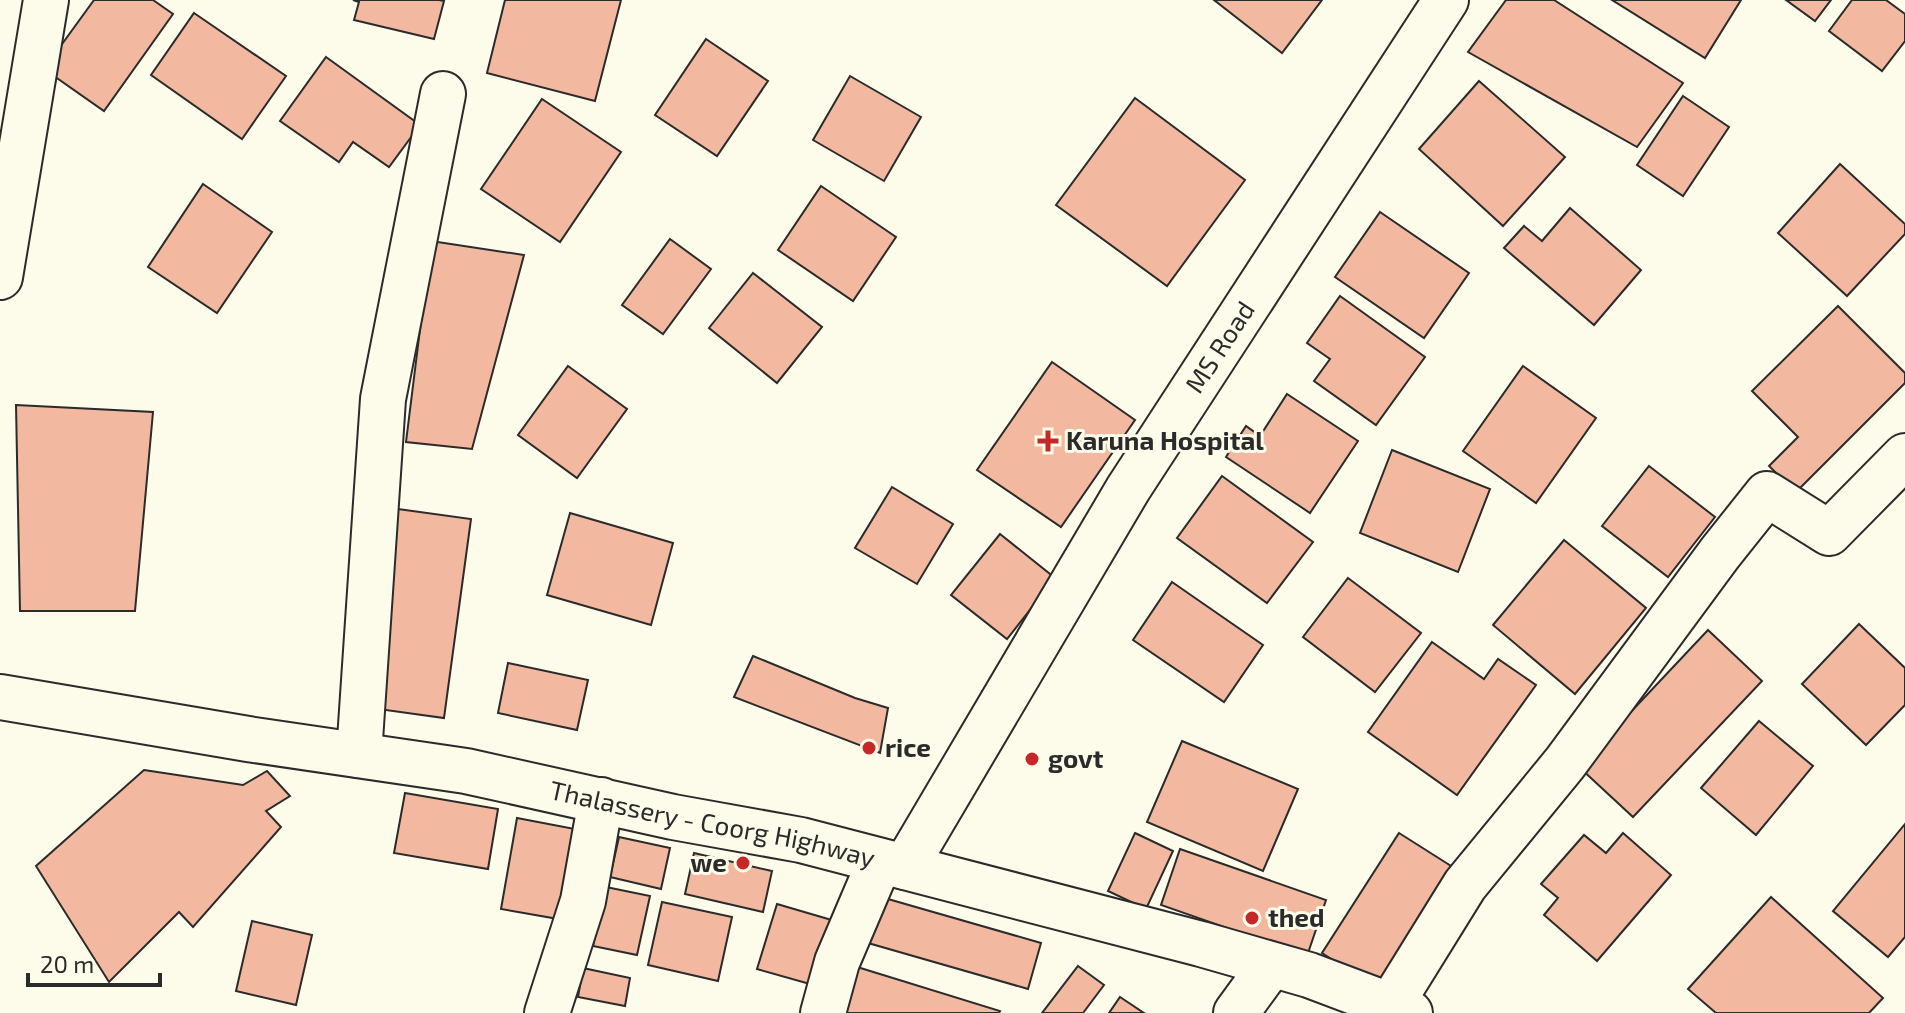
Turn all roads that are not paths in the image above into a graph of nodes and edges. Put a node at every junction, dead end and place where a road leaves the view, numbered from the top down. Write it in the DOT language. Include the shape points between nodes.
graph roads {
  1 [pos="46,0"];
  2 [pos="1446,0"];
  3 [pos="443,94"];
  4 [pos="0,277"];
  5 [pos="1905,456"];
  6 [pos="0,697"];
  7 [pos="359,755"];
  8 [pos="601,800"];
  9 [pos="893,864"];
  10 [pos="1271,965"];
  11 [pos="1400,1009"];
  12 [pos="547,1013"];
  13 [pos="823,1013"];
  14 [pos="1236,1013"];
  1 -- 4 [label="street"];
  2 -- 9 [label="street, MS Road" via="1128,489"];
  3 -- 7 [label="street" via="383,399"];
  5 -- 11 [label="street" via="1829,533 1767,494 1565,763 1465,885"];
  6 -- 7 [label="street, Thalassery - Coorg Highway"];
  7 -- 8 [label="street, Thalassery - Coorg Highway"];
  8 -- 9 [label="street, Thalassery - Coorg Highway"];
  8 -- 12 [label="street" via="583,901"];
  9 -- 10 [label="street, Thalassery - Coorg Highway"];
  9 -- 13 [label="street, MS Road" via="837,962"];
  10 -- 11 [label="street, Thalassery - Coorg Highway"];
  10 -- 14 [label="street"];
}
